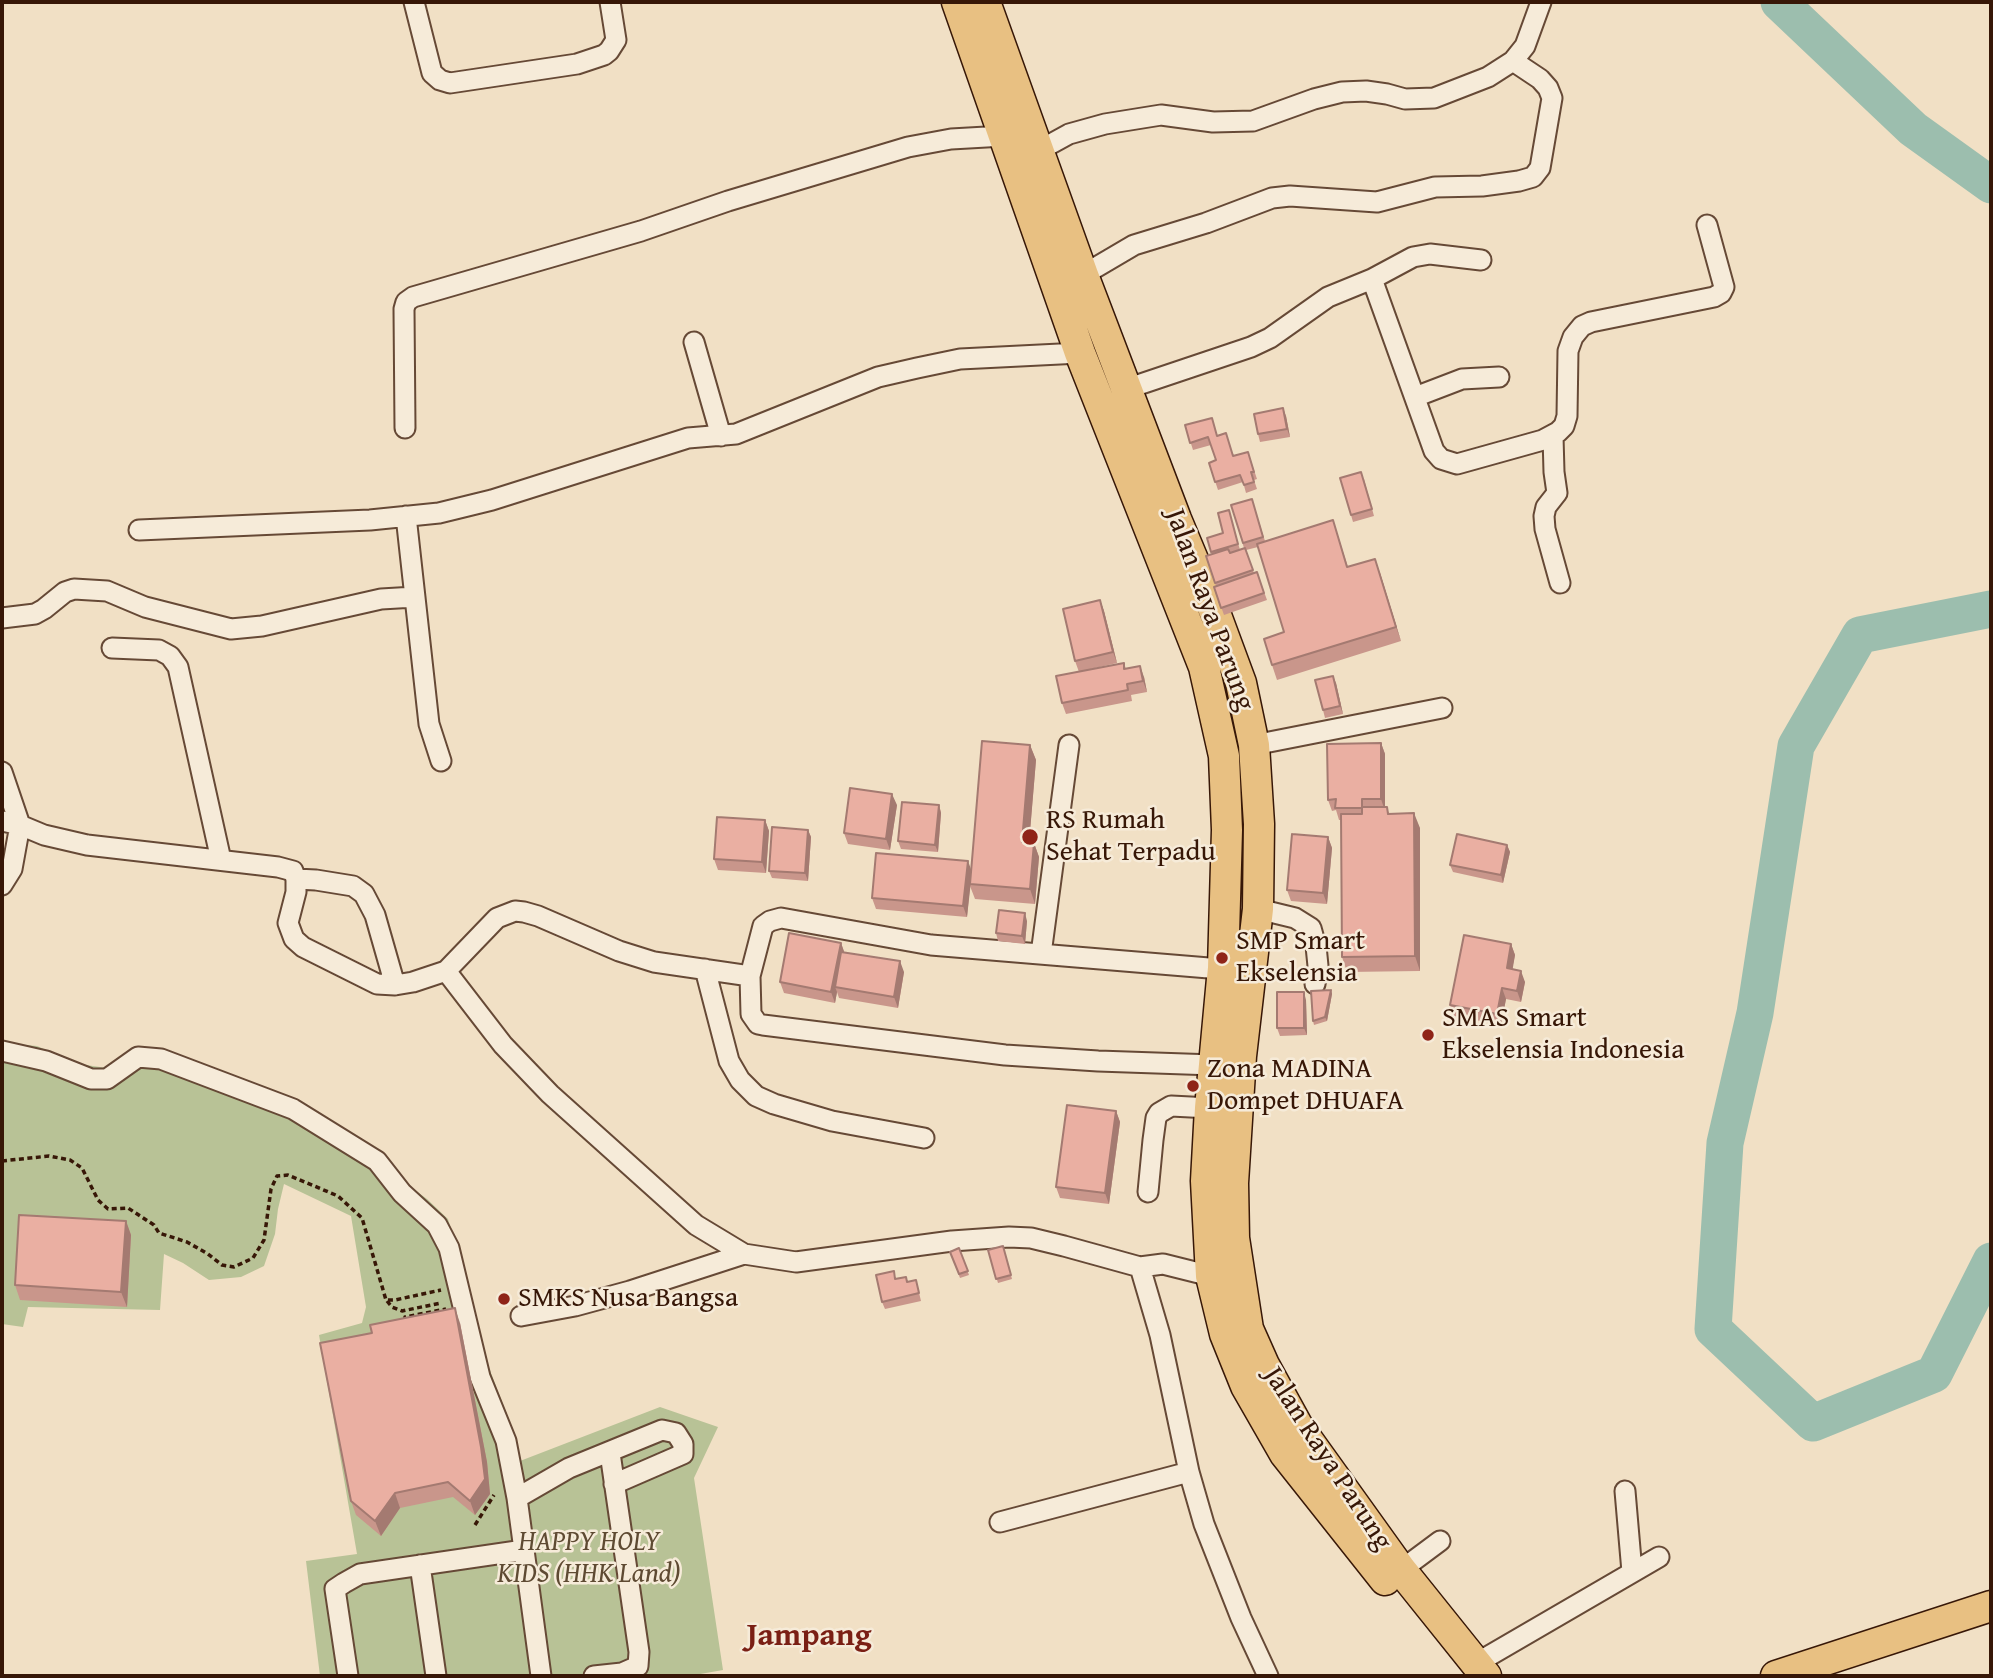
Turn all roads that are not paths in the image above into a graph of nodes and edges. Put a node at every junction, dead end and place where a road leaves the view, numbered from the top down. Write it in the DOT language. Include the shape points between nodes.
graph roads {
  1 [pos="414,2"];
  2 [pos="610,2"];
  3 [pos="957,2"];
  4 [pos="985,2"];
  5 [pos="1541,2"];
  6 [pos="1513,61"];
  7 [pos="1004,136"];
  8 [pos="1038,151"];
  9 [pos="1707,225"];
  10 [pos="1481,260"];
  11 [pos="1083,275"];
  12 [pos="1372,279"];
  13 [pos="694,342"];
  14 [pos="1080,353"];
  15 [pos="1499,377"];
  16 [pos="1126,389"];
  17 [pos="1415,397"];
  18 [pos="405,428"];
  19 [pos="721,436"];
  20 [pos="1553,436"];
  21 [pos="406,516"];
  22 [pos="139,530"];
  23 [pos="1560,583"];
  24 [pos="415,597"];
  25 [pos="2,618"];
  26 [pos="113,648"];
  27 [pos="1442,708"];
  28 [pos="1069,745"];
  29 [pos="1254,745"];
  30 [pos="441,761"];
  31 [pos="2,772"];
  32 [pos="11,823"];
  33 [pos="221,860"];
  34 [pos="296,879"];
  35 [pos="2,885"];
  36 [pos="1258,909"];
  37 [pos="1041,954"];
  38 [pos="705,969"];
  39 [pos="446,971"];
  40 [pos="1236,971"];
  41 [pos="750,976"];
  42 [pos="1315,984"];
  43 [pos="395,985"];
  44 [pos="2,1051"];
  45 [pos="1214,1065"];
  46 [pos="1210,1108"];
  47 [pos="924,1138"];
  48 [pos="1148,1192"];
  49 [pos="744,1254"];
  50 [pos="1151,1265"];
  51 [pos="1212,1276"];
  52 [pos="521,1316"];
  53 [pos="610,1453"];
  54 [pos="1189,1472"];
  55 [pos="614,1483"];
  56 [pos="1625,1491"];
  57 [pos="517,1498"];
  58 [pos="1000,1522"];
  59 [pos="1440,1541"];
  60 [pos="524,1550"];
  61 [pos="1659,1557"];
  62 [pos="419,1566"];
  63 [pos="1401,1570"];
  64 [pos="1632,1572"];
  65 [pos="1991,1606"];
  66 [pos="1474,1672"];
  67 [pos="348,1676"];
  68 [pos="436,1676"];
  69 [pos="541,1676"];
  70 [pos="594,1676"];
  71 [pos="1268,1676"];
  72 [pos="1776,1676"];
  1 -- 2 [label="street" via="432,73 450,82 577,64 604,55 616,40"];
  3 -- 7 [label="highway, Jalan Raya Parung"];
  4 -- 8 [label="highway, Jalan Raya Parung"];
  5 -- 6 [label="street" via="1525,47"];
  6 -- 8 [label="street" via="1488,77 1434,98 1342,92 1253,121 1161,115 1069,134"];
  6 -- 11 [label="street" via="1540,79 1552,98 1540,168 1533,177 1482,186 1435,187 1377,202 1290,195 1272,198 1134,245"];
  7 -- 14 [label="highway, Jalan Raya Parung"];
  7 -- 18 [label="street" via="908,147 413,297 404,309"];
  8 -- 11 [label="highway, Jalan Raya Parung"];
  9 -- 20 [label="street" via="1724,287 1721,293 1582,326 1569,351 1567,416"];
  10 -- 12 [label="street" via="1430,254 1413,257"];
  11 -- 16 [label="highway, Jalan Raya Parung"];
  12 -- 16 [label="street" via="1340,290 1251,347"];
  12 -- 17 [label="street"];
  13 -- 19 [label="street"];
  14 -- 19 [label="street" via="961,359 878,377"];
  14 -- 40 [label="highway, Jalan Raya Parung" via="1204,667 1224,756"];
  15 -- 17 [label="street" via="1462,379"];
  16 -- 29 [label="highway, Jalan Raya Parung" via="1237,670"];
  17 -- 20 [label="street" via="1434,451 1448,462 1457,464"];
  19 -- 21 [label="street" via="688,438 492,500"];
  20 -- 23 [label="street" via="1557,493 1544,516"];
  21 -- 22 [label="street"];
  21 -- 24 [label="street"];
  24 -- 25 [label="street" via="381,599 231,629 145,607 107,591 74,589 39,612"];
  24 -- 30 [label="street" via="429,724"];
  26 -- 33 [label="street" via="159,650 178,667"];
  27 -- 29 [label="street"];
  28 -- 37 [label="street"];
  29 -- 36 [label="highway, Jalan Raya Parung"];
  31 -- 32 [label="street"];
  32 -- 33 [label="street" via="87,845"];
  32 -- 35 [label="street" via="12,869"];
  33 -- 34 [label="street" via="289,870"];
  34 -- 43 [label="street" via="353,886 364,894 375,915"];
  34 -- 43 [label="street" via="288,923 294,939 376,984"];
  36 -- 40 [label="highway, Jalan Raya Parung"];
  36 -- 42 [label="street" via="1295,918 1311,928 1318,966"];
  37 -- 40 [label="street"];
  37 -- 41 [label="street" via="931,945 781,918 763,926"];
  38 -- 39 [label="street" via="654,962 515,911 497,918"];
  38 -- 41 [label="street"];
  38 -- 47 [label="street" via="729,1061 756,1096 832,1121"];
  39 -- 43 [label="street"];
  39 -- 49 [label="street" via="503,1045 550,1094 696,1225"];
  40 -- 45 [label="highway, Jalan Raya Parung"];
  40 -- 63 [label="highway, Jalan Raya Parung" via="1241,1056 1234,1238 1248,1329 1297,1425"];
  41 -- 45 [label="street" via="750,1010 763,1026 1004,1055"];
  44 -- 57 [label="street" via="46,1060 91,1079 107,1079 138,1057 161,1059 293,1109 377,1161 444,1236 480,1377 506,1441"];
  45 -- 46 [label="highway, Jalan Raya Parung"];
  46 -- 48 [label="street" via="1171,1106 1159,1113"];
  46 -- 51 [label="highway, Jalan Raya Parung" via="1206,1181"];
  49 -- 50 [label="street" via="796,1262 1009,1237"];
  49 -- 52 [label="street" via="630,1291"];
  50 -- 51 [label="street"];
  50 -- 54 [label="street" via="1160,1335"];
  51 -- 66 [label="highway, Jalan Raya Parung" via="1225,1335 1240,1373 1285,1454"];
  53 -- 55 [label="street"];
  53 -- 55 [label="street" via="662,1430 676,1433 683,1444 684,1454"];
  53 -- 57 [label="street" via="569,1468"];
  54 -- 58 [label="street"];
  54 -- 71 [label="street" via="1204,1524"];
  55 -- 70 [label="street" via="638,1666"];
  56 -- 64 [label="street"];
  57 -- 60 [label="street"];
  59 -- 63 [label="street"];
  60 -- 62 [label="street"];
  60 -- 69 [label="street"];
  61 -- 64 [label="street"];
  62 -- 67 [label="street" via="360,1574 335,1589"];
  62 -- 68 [label="street"];
  63 -- 66 [label="highway, Jalan Raya Parung"];
  64 -- 66 [label="street"];
  65 -- 72 [label="highway"];
}
